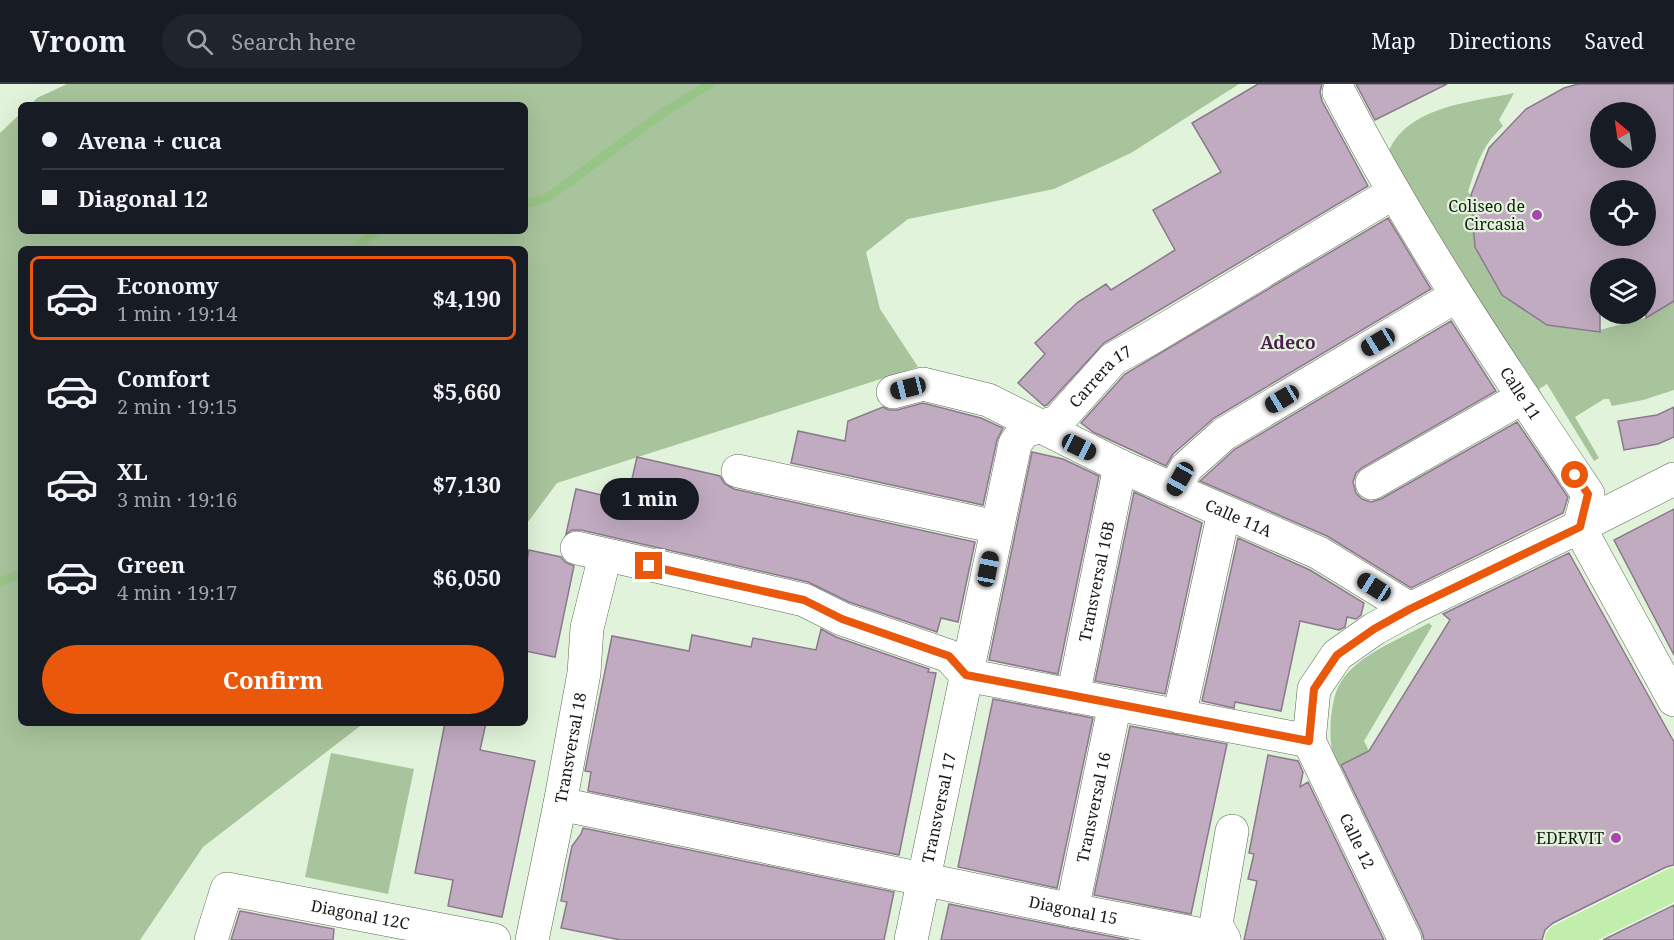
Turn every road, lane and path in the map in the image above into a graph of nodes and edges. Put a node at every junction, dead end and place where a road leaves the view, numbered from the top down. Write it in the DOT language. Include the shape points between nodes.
graph roads {
  1 [pos="1339,92"];
  2 [pos="1393,193"];
  3 [pos="1456,296"];
  4 [pos="892,392"];
  5 [pos="1522,397"];
  6 [pos="1039,427"];
  7 [pos="1120,466"];
  8 [pos="738,471"];
  9 [pos="1674,479"];
  10 [pos="1372,483"];
  11 [pos="1174,489"];
  12 [pos="1224,512"];
  13 [pos="996,527"];
  14 [pos="1580,527"];
  15 [pos="1410,609"];
  16 [pos="966,675"];
  17 [pos="1073,696"];
  18 [pos="1674,700"];
  19 [pos="1115,704"];
  20 [pos="1179,717"];
  21 [pos="1309,741"];
  22 [pos="560,804"];
  23 [pos="1232,831"];
  24 [pos="923,878"];
  25 [pos="1674,884"];
  26 [pos="1072,910"];
  27 [pos="370,928"];
  28 [pos="211,940"];
  29 [pos="494,940"];
  30 [pos="532,940"];
  31 [pos="911,940"];
  32 [pos="1224,940"];
  33 [pos="1405,940"];
  34 [pos="1561,940"];
  1 -- 2 [label="street, Calle 11"];
  2 -- 3 [label="street, Calle 11"];
  2 -- 6 [label="street, Carrera 17" via="1113,359 1057,422"];
  3 -- 5 [label="street, Calle 11"];
  3 -- 11 [label="street" via="1224,434 1186,468"];
  4 -- 6 [label="street, Calle 11A" via="923,384 988,400"];
  5 -- 10 [label="street"];
  5 -- 14 [label="street, Calle 11" via="1588,494"];
  6 -- 7 [label="street, Calle 11A"];
  6 -- 13 [label="street, Carrera 17" via="1024,431 1015,444"];
  7 -- 11 [label="street, Calle 11A"];
  7 -- 17 [label="street, Transversal 16B"];
  8 -- 13 [label="street"];
  9 -- 14 [label="street"];
  11 -- 12 [label="street, Calle 11A"];
  12 -- 15 [label="street, Calle 11A" via="1319,553"];
  12 -- 20 [label="street"];
  13 -- 16 [label="street, Carrera 17"];
  14 -- 15 [label="street"];
  14 -- 18 [label="street"];
  15 -- 21 [label="street" via="1337,655 1314,689"];
  16 -- 17 [label="street"];
  16 -- 22 [label="street, Transversal 18" via="949,656 842,619 804,600 591,552 584,673"];
  16 -- 24 [label="street, Transversal 17"];
  17 -- 19 [label="street"];
  19 -- 20 [label="street"];
  19 -- 26 [label="street, Transversal 16"];
  20 -- 21 [label="street"];
  21 -- 33 [label="street, Calle 12"];
  22 -- 24 [label="street, Diagonal 15"];
  22 -- 30 [label="street, Transversal 18"];
  23 -- 32 [label="street" via="1216,924"];
  24 -- 26 [label="street, Diagonal 15"];
  24 -- 31 [label="street, Transversal 17"];
  25 -- 34 [label="main road"];
  26 -- 32 [label="street, Diagonal 15"];
  27 -- 28 [label="street, Diagonal 12C" via="227,889"];
  27 -- 29 [label="street, Diagonal 12C"];
}
